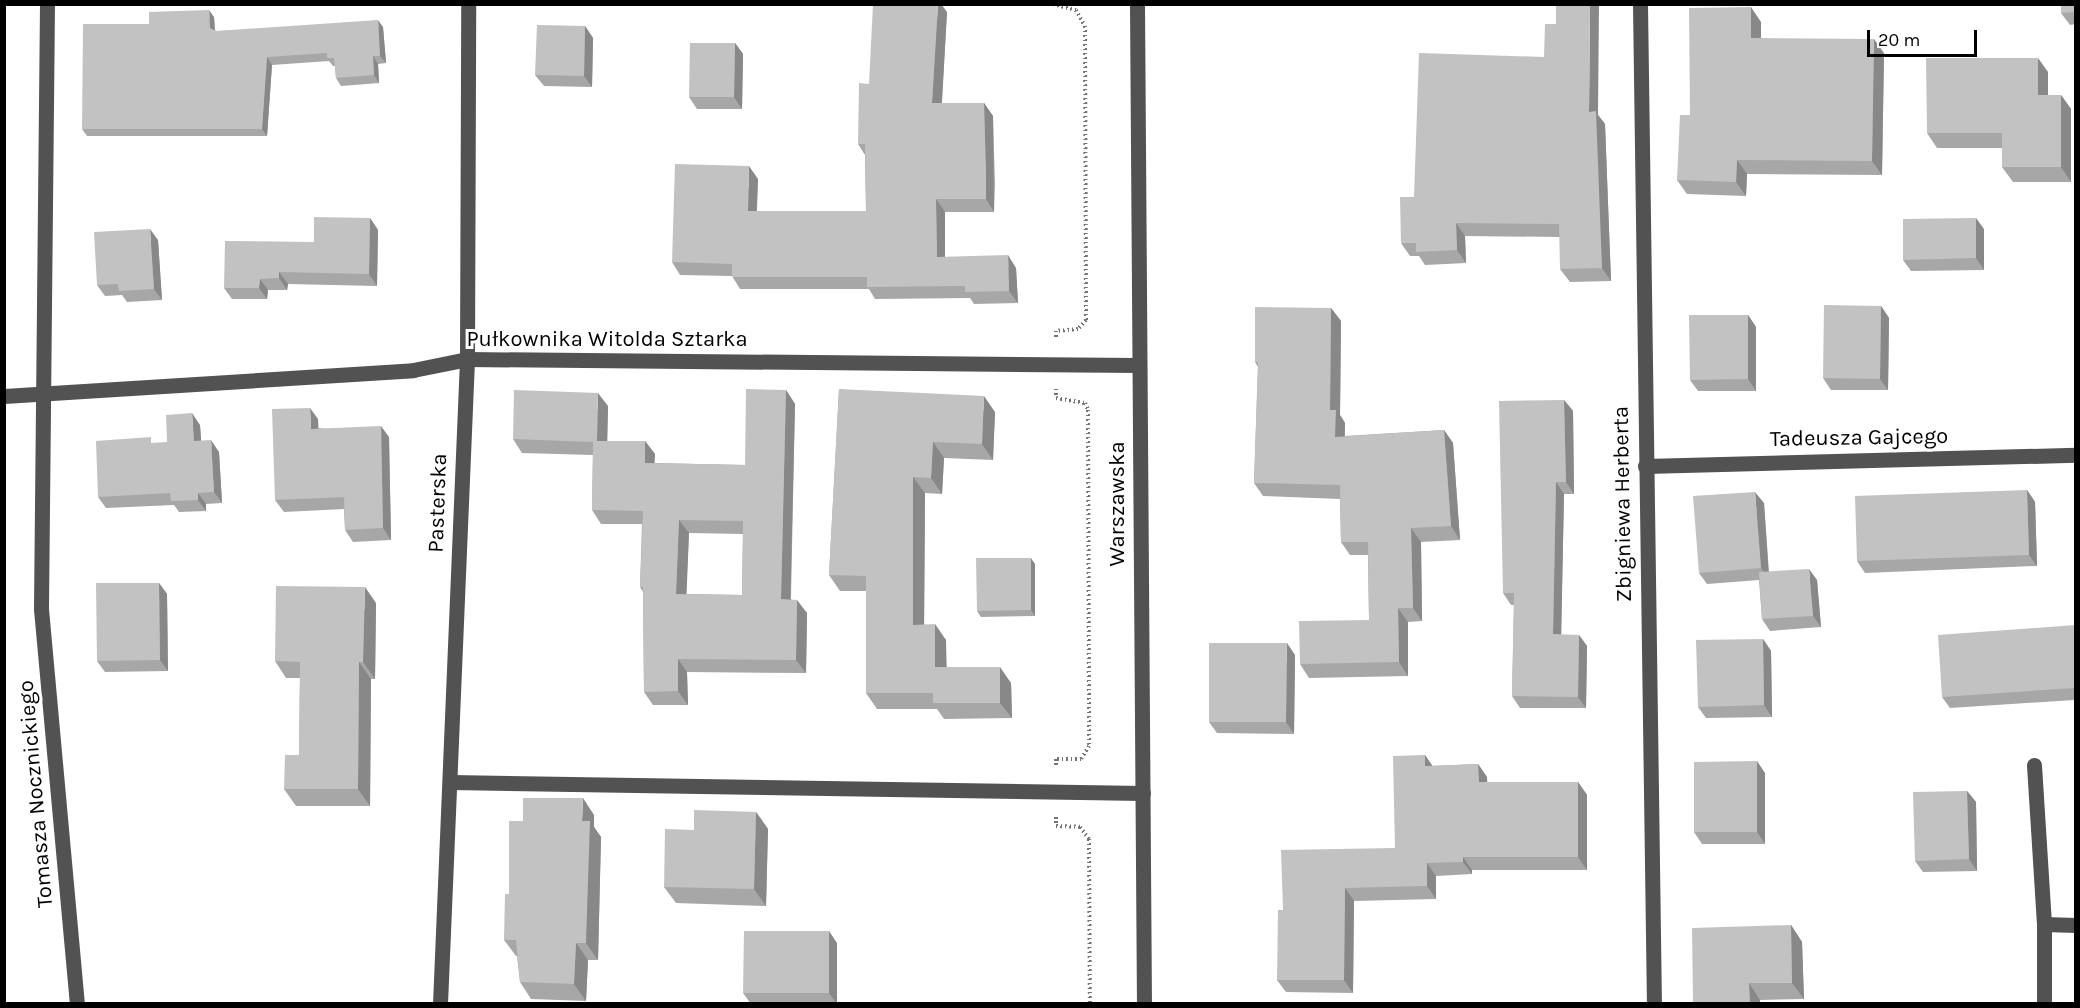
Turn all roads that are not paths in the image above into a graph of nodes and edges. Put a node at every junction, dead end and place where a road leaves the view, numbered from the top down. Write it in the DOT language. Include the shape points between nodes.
graph roads {
  1 [pos="47,4"];
  2 [pos="468,4"];
  3 [pos="1137,4"];
  4 [pos="1640,4"];
  5 [pos="466,359"];
  6 [pos="1139,365"];
  7 [pos="4,396"];
  8 [pos="41,397"];
  9 [pos="2076,455"];
  10 [pos="1645,466"];
  11 [pos="2034,765"];
  12 [pos="450,782"];
  13 [pos="1143,793"];
  14 [pos="2044,924"];
  15 [pos="2076,925"];
  16 [pos="77,1004"];
  17 [pos="440,1004"];
  18 [pos="1144,1004"];
  19 [pos="1654,1004"];
  20 [pos="2044,1004"];
  1 -- 8 [label="street, Tomasza Nocznickiego"];
  2 -- 5 [label="street, Pasterska"];
  3 -- 6 [label="street, Warszawska"];
  4 -- 10 [label="street, Zbigniewa Herberta"];
  5 -- 6 [label="street, Pułkownika Witolda Sztarka"];
  5 -- 8 [label="street, Pułkownika Witolda Sztarka" via="413,370"];
  5 -- 12 [label="street, Pasterska"];
  6 -- 13 [label="street, Warszawska"];
  7 -- 8 [label="street, Pułkownika Witolda Sztarka"];
  8 -- 16 [label="street, Tomasza Nocznickiego" via="41,609"];
  9 -- 10 [label="street, Tadeusza Gajcego"];
  10 -- 19 [label="street, Zbigniewa Herberta"];
  11 -- 14 [label="street"];
  12 -- 13 [label="street"];
  12 -- 17 [label="street, Pasterska"];
  13 -- 18 [label="street, Warszawska"];
  14 -- 15 [label="street"];
  14 -- 20 [label="street"];
}
